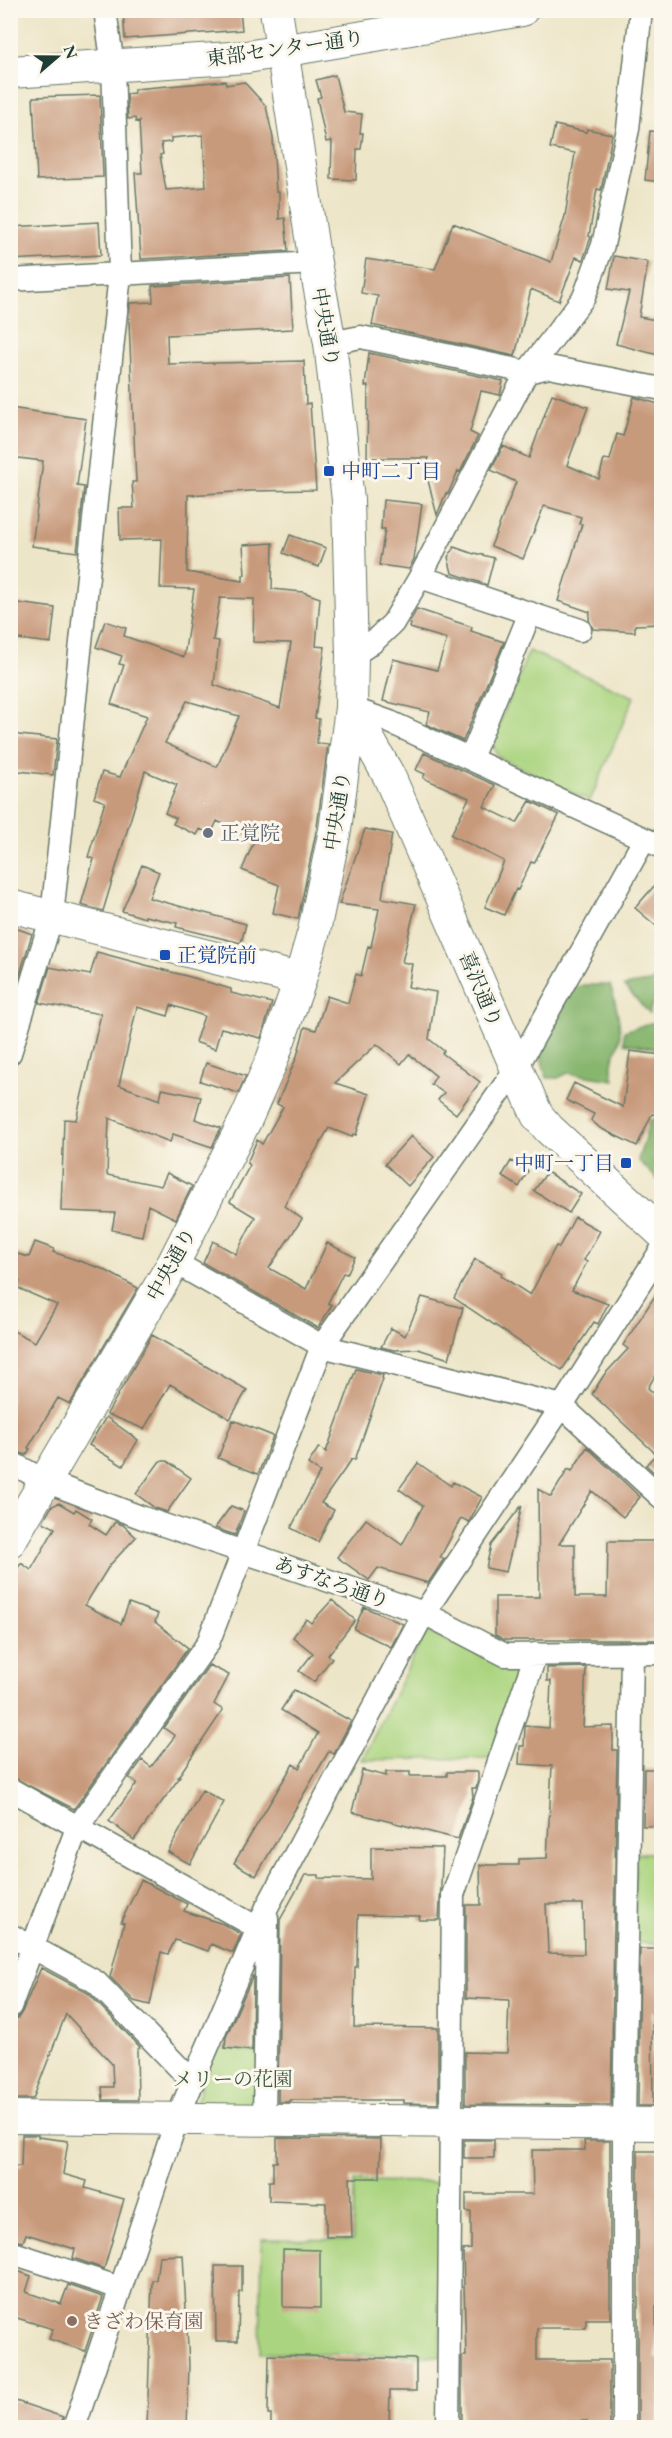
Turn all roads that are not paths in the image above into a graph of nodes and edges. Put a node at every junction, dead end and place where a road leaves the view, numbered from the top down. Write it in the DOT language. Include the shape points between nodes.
graph roads {
  1 [pos="105,10"];
  2 [pos="276,10"];
  3 [pos="522,10"];
  4 [pos="642,10"];
  5 [pos="414,19"];
  6 [pos="282,50"];
  7 [pos="113,66"];
  8 [pos="10,72"];
  9 [pos="315,263"];
  10 [pos="120,274"];
  11 [pos="10,280"];
  12 [pos="330,343"];
  13 [pos="527,372"];
  14 [pos="662,389"];
  15 [pos="420,577"];
  16 [pos="530,613"];
  17 [pos="580,630"];
  18 [pos="352,656"];
  19 [pos="351,708"];
  20 [pos="471,758"];
  21 [pos="653,843"];
  22 [pos="10,906"];
  23 [pos="52,916"];
  24 [pos="299,983"];
  25 [pos="15,1022"];
  26 [pos="10,1053"];
  27 [pos="516,1070"];
  28 [pos="662,1233"];
  29 [pos="662,1249"];
  30 [pos="174,1262"];
  31 [pos="322,1346"];
  32 [pos="562,1406"];
  33 [pos="10,1462"];
  34 [pos="45,1481"];
  35 [pos="662,1498"];
  36 [pos="10,1541"];
  37 [pos="244,1552"];
  38 [pos="424,1613"];
  39 [pos="633,1653"];
  40 [pos="662,1653"];
  41 [pos="536,1654"];
  42 [pos="10,1789"];
  43 [pos="77,1828"];
  44 [pos="267,1907"];
  45 [pos="258,1928"];
  46 [pos="10,1935"];
  47 [pos="33,1946"];
  48 [pos="10,2007"];
  49 [pos="193,2082"];
  50 [pos="10,2117"];
  51 [pos="177,2119"];
  52 [pos="264,2120"];
  53 [pos="451,2122"];
  54 [pos="624,2124"];
  55 [pos="662,2124"];
  56 [pos="10,2252"];
  57 [pos="120,2288"];
  58 [pos="74,2427"];
  59 [pos="448,2427"];
  60 [pos="624,2427"];
  1 -- 7 [label="street"];
  2 -- 6 [label="street, 中央通り"];
  3 -- 5 [label="street, 東部センター通り"];
  4 -- 13 [label="street" via="628,129 603,245 584,297"];
  5 -- 6 [label="street, 東部センター通り"];
  6 -- 7 [label="street, 東部センター通り" via="218,60"];
  6 -- 9 [label="street, 中央通り"];
  7 -- 8 [label="street, 東部センター通り"];
  7 -- 10 [label="street"];
  9 -- 10 [label="street"];
  9 -- 12 [label="street, 中央通り"];
  10 -- 11 [label="street"];
  10 -- 23 [label="street"];
  12 -- 13 [label="street" via="361,337"];
  12 -- 18 [label="street, 中央通り" via="348,500"];
  13 -- 14 [label="street" via="549,367"];
  13 -- 15 [label="street"];
  15 -- 16 [label="street"];
  15 -- 18 [label="street" via="393,622"];
  16 -- 17 [label="street"];
  16 -- 20 [label="street"];
  18 -- 19 [label="street, 中央通り"];
  19 -- 20 [label="street"];
  19 -- 24 [label="street, 中央通り" via="333,840"];
  19 -- 27 [label="street, 喜沢通り" via="389,777"];
  20 -- 21 [label="street"];
  21 -- 27 [label="street"];
  22 -- 23 [label="street"];
  23 -- 24 [label="street" via="283,975"];
  23 -- 25 [label="street"];
  24 -- 30 [label="street, 中央通り" via="247,1117"];
  25 -- 26 [label="street"];
  27 -- 28 [label="street, 喜沢通り" via="537,1115 549,1129"];
  27 -- 31 [label="street"];
  29 -- 32 [label="street"];
  30 -- 31 [label="street"];
  30 -- 34 [label="street, 中央通り"];
  31 -- 32 [label="street"];
  31 -- 37 [label="street"];
  32 -- 35 [label="street"];
  32 -- 38 [label="street"];
  33 -- 34 [label="street, あすなろ通り"];
  34 -- 36 [label="street, 中央通り"];
  34 -- 37 [label="street, あすなろ通り"];
  37 -- 38 [label="street, あすなろ通り"];
  37 -- 43 [label="street" via="208,1643"];
  38 -- 41 [label="street, あすなろ通り" via="505,1655"];
  38 -- 44 [label="street"];
  39 -- 40 [label="street, あすなろ通り"];
  39 -- 41 [label="street, あすなろ通り"];
  39 -- 54 [label="street"];
  41 -- 53 [label="street" via="453,1896"];
  42 -- 43 [label="street"];
  43 -- 45 [label="street"];
  43 -- 47 [label="street"];
  44 -- 45 [label="street"];
  44 -- 52 [label="street"];
  45 -- 49 [label="street"];
  46 -- 47 [label="street"];
  47 -- 48 [label="street"];
  47 -- 49 [label="street" via="96,1982"];
  49 -- 51 [label="street"];
  50 -- 51 [label="street"];
  51 -- 52 [label="street"];
  51 -- 57 [label="street"];
  52 -- 53 [label="street"];
  53 -- 54 [label="street"];
  53 -- 59 [label="street"];
  54 -- 55 [label="street"];
  54 -- 60 [label="street"];
  56 -- 57 [label="street"];
  57 -- 58 [label="street"];
}
